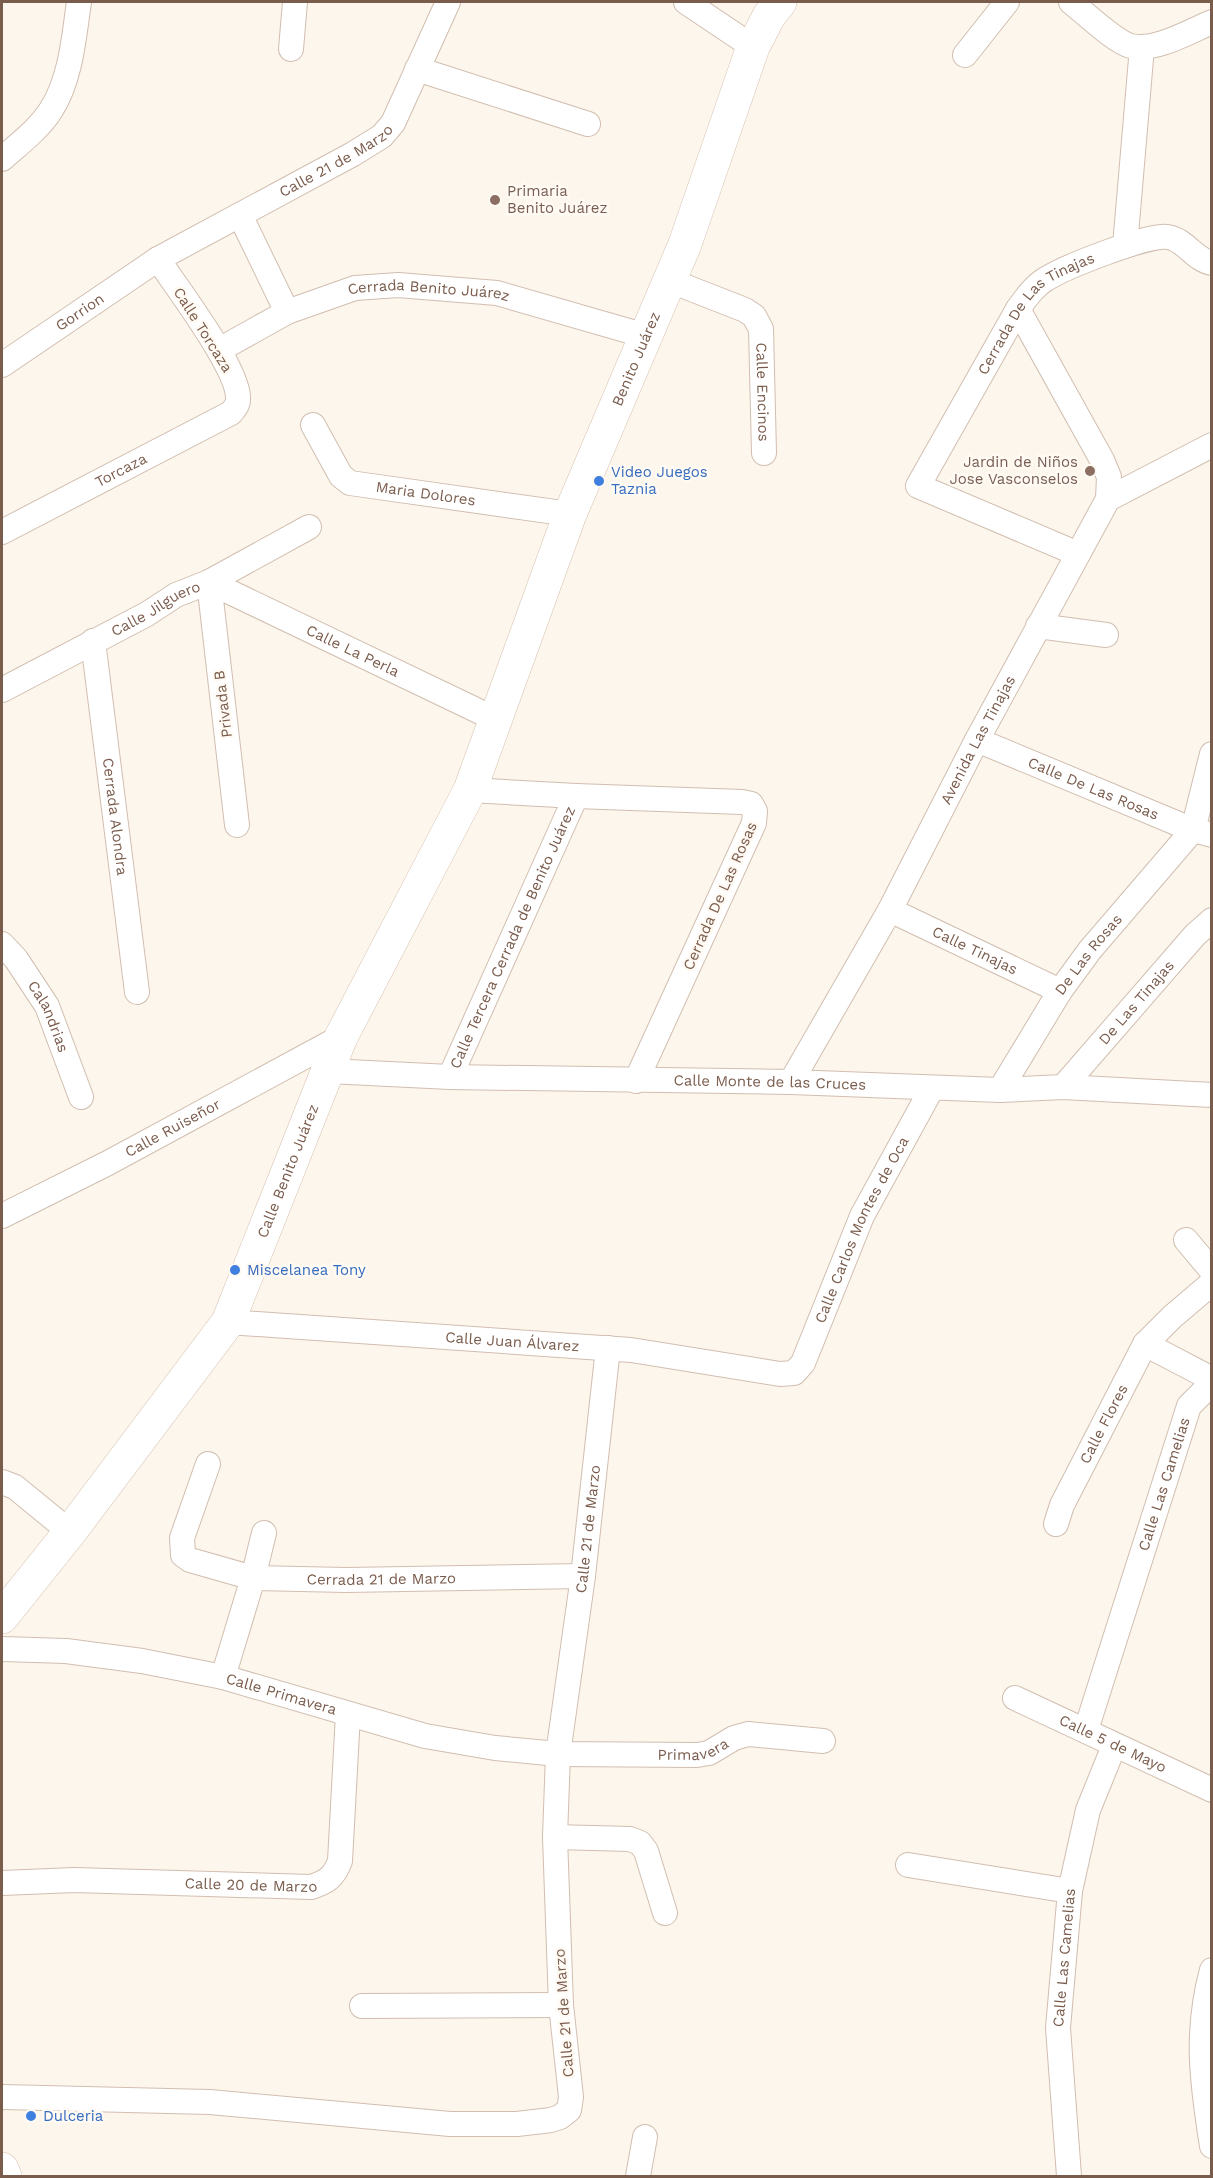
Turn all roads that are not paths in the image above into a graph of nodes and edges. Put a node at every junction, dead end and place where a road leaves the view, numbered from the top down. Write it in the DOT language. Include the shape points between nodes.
graph roads {
  1 [pos="79,2"];
  2 [pos="296,2"];
  3 [pos="448,2"];
  4 [pos="686,2"];
  5 [pos="780,2"];
  6 [pos="1007,2"];
  7 [pos="1071,2"];
  8 [pos="1212,22"];
  9 [pos="753,47"];
  10 [pos="1142,47"];
  11 [pos="291,49"];
  12 [pos="965,55"];
  13 [pos="417,69"];
  14 [pos="588,124"];
  15 [pos="2,159"];
  16 [pos="240,215"];
  17 [pos="1125,246"];
  18 [pos="158,259"];
  19 [pos="1212,263"];
  20 [pos="670,280"];
  21 [pos="1018,309"];
  22 [pos="287,312"];
  23 [pos="646,336"];
  24 [pos="219,350"];
  25 [pos="2,365"];
  26 [pos="237,406"];
  27 [pos="313,426"];
  28 [pos="1212,445"];
  29 [pos="764,453"];
  30 [pos="1108,499"];
  31 [pos="570,514"];
  32 [pos="309,526"];
  33 [pos="2,532"];
  34 [pos="1078,554"];
  35 [pos="209,582"];
  36 [pos="1038,626"];
  37 [pos="1106,635"];
  38 [pos="93,641"];
  39 [pos="2,690"];
  40 [pos="497,720"];
  41 [pos="976,740"];
  42 [pos="1212,754"];
  43 [pos="470,790"];
  44 [pos="576,796"];
  45 [pos="237,825"];
  46 [pos="1202,833"];
  47 [pos="890,910"];
  48 [pos="1212,920"];
  49 [pos="2,944"];
  50 [pos="137,992"];
  51 [pos="1060,992"];
  52 [pos="341,1037"];
  53 [pos="328,1071"];
  54 [pos="450,1077"];
  55 [pos="636,1081"];
  56 [pos="791,1082"];
  57 [pos="1063,1087"];
  58 [pos="932,1088"];
  59 [pos="1000,1090"];
  60 [pos="1212,1095"];
  61 [pos="81,1096"];
  62 [pos="10,1213"];
  63 [pos="2,1237"];
  64 [pos="1186,1240"];
  65 [pos="1212,1271"];
  66 [pos="1212,1283"];
  67 [pos="228,1322"];
  68 [pos="1145,1344"];
  69 [pos="608,1348"];
  70 [pos="794,1373"];
  71 [pos="1212,1379"];
  72 [pos="1212,1383"];
  73 [pos="208,1464"];
  74 [pos="2,1482"];
  75 [pos="1059,1515"];
  76 [pos="69,1532"];
  77 [pos="264,1533"];
  78 [pos="583,1576"];
  79 [pos="253,1578"];
  80 [pos="2,1617"];
  81 [pos="2,1649"];
  82 [pos="223,1677"];
  83 [pos="1016,1698"];
  84 [pos="348,1714"];
  85 [pos="1086,1730"];
  86 [pos="823,1742"];
  87 [pos="1114,1746"];
  88 [pos="558,1754"];
  89 [pos="1212,1790"];
  90 [pos="555,1837"];
  91 [pos="908,1865"];
  92 [pos="2,1883"];
  93 [pos="1070,1891"];
  94 [pos="665,1913"];
  95 [pos="1212,1971"];
  96 [pos="561,2005"];
  97 [pos="362,2006"];
  98 [pos="2,2097"];
  99 [pos="645,2138"];
  100 [pos="1212,2146"];
  101 [pos="2,2169"];
  102 [pos="4,2176"];
  103 [pos="638,2176"];
  104 [pos="1069,2176"];
  1 -- 15 [label="street" via="64,80 51,110"];
  2 -- 11 [label="street"];
  3 -- 13 [label="street, Calle 21 de Marzo"];
  4 -- 9 [label="street"];
  5 -- 9 [label="street, Benito Juárez"];
  6 -- 12 [label="street"];
  7 -- 10 [label="street" via="1116,38"];
  8 -- 10 [label="street"];
  9 -- 20 [label="street, Benito Juárez"];
  10 -- 17 [label="street"];
  13 -- 14 [label="street"];
  13 -- 16 [label="street, Calle 21 de Marzo" via="393,123 382,135"];
  16 -- 18 [label="street, Calle 21 de Marzo"];
  16 -- 22 [label="street"];
  17 -- 19 [label="street, Cerrada De Las Tinajas" via="1168,237"];
  17 -- 21 [label="street, Cerrada De Las Tinajas" via="1045,279"];
  18 -- 24 [label="street, Calle Torcaza"];
  18 -- 25 [label="street, Gorrion"];
  20 -- 23 [label="street, Benito Juárez"];
  20 -- 29 [label="street, Calle Encinos" via="754,316 761,329"];
  21 -- 30 [label="street" via="1102,460 1109,477"];
  21 -- 34 [label="street, Cerrada De Las Tinajas" via="918,486"];
  22 -- 23 [label="street, Cerrada Benito Juárez" via="355,288 431,287 497,293"];
  22 -- 24 [label="street, Cerrada Benito Juárez"];
  23 -- 31 [label="street, Benito Juárez"];
  24 -- 26 [label="street, Calle Torcaza" via="234,380 239,397"];
  26 -- 33 [label="street, Torcaza" via="231,413"];
  27 -- 31 [label="street, Maria Dolores" via="341,476 350,483"];
  28 -- 30 [label="street"];
  30 -- 34 [label="street, Avenida Las Tinajas"];
  31 -- 40 [label="street, Benito Juárez"];
  32 -- 35 [label="street, Calle Jilguero"];
  34 -- 36 [label="street, Avenida Las Tinajas"];
  35 -- 38 [label="street, Calle Jilguero" via="176,595"];
  35 -- 40 [label="street, Calle La Perla"];
  35 -- 45 [label="street, Privada B"];
  36 -- 37 [label="street"];
  36 -- 41 [label="street, Avenida Las Tinajas"];
  38 -- 39 [label="street, Calle Jilguero"];
  38 -- 50 [label="street, Cerrada Alondra"];
  40 -- 43 [label="street, Calle Benito Juárez"];
  41 -- 46 [label="street, Calle De Las Rosas"];
  41 -- 47 [label="street, Avenida Las Tinajas"];
  42 -- 46 [label="street"];
  43 -- 44 [label="street, Cerrada De Las Rosas"];
  43 -- 52 [label="street, Calle Benito Juárez"];
  44 -- 54 [label="street, Calle Tercera Cerrada de Benito Juárez"];
  44 -- 55 [label="street, Cerrada De Las Rosas" via="742,802 751,804 755,811 754,823"];
  46 -- 51 [label="street, De Las Rosas" via="1090,950"];
  47 -- 51 [label="street, Calle Tinajas"];
  47 -- 56 [label="street, Avenida Las Tinajas"];
  48 -- 57 [label="street, De Las Tinajas"];
  49 -- 61 [label="street, Calandrias" via="47,1006"];
  51 -- 59 [label="street, De Las Rosas"];
  52 -- 53 [label="street, Calle Benito Juárez"];
  52 -- 62 [label="street, Calle Ruiseñor"];
  53 -- 54 [label="street, Calle Monte de las Cruces"];
  53 -- 67 [label="street, Calle Benito Juárez"];
  54 -- 55 [label="street, Calle Monte de las Cruces"];
  55 -- 56 [label="street, Calle Monte de las Cruces"];
  56 -- 58 [label="street, Calle Monte de las Cruces"];
  57 -- 59 [label="street, Calle Monte de las Cruces"];
  57 -- 60 [label="street, Calle Monte de las Cruces"];
  58 -- 59 [label="street, Calle Monte de las Cruces"];
  58 -- 70 [label="street, Calle Carlos Montes de Oca" via="862,1216 803,1363"];
  62 -- 63 [label="street"];
  64 -- 65 [label="street"];
  66 -- 68 [label="street"];
  67 -- 69 [label="street, Calle Juan Álvarez"];
  67 -- 76 [label="street, Calle Benito Juárez"];
  68 -- 71 [label="street"];
  68 -- 75 [label="street, Calle Flores"];
  69 -- 70 [label="street, Calle Juan Álvarez"];
  69 -- 78 [label="street, Calle 21 de Marzo"];
  72 -- 85 [label="street, Calle Las Camelias" via="1189,1406"];
  73 -- 79 [label="street, Cerrada 21 de Marzo" via="182,1538 183,1555"];
  74 -- 76 [label="street" via="15,1486"];
  76 -- 80 [label="street, Calle Benito Juárez"];
  77 -- 79 [label="street"];
  78 -- 79 [label="street, Cerrada 21 de Marzo"];
  78 -- 88 [label="street, Calle 21 de Marzo"];
  79 -- 82 [label="street"];
  81 -- 82 [label="street, Calle Primavera" via="66,1650"];
  82 -- 84 [label="street, Calle Primavera"];
  83 -- 85 [label="street, Calle 5 de Mayo"];
  84 -- 88 [label="street, Calle Primavera" via="425,1736"];
  84 -- 92 [label="street, Calle 20 de Marzo" via="340,1861 336,1872 321,1884 311,1887 74,1880"];
  85 -- 87 [label="street, Calle 5 de Mayo"];
  86 -- 88 [label="street, Primavera" via="748,1734 709,1754"];
  87 -- 89 [label="street, Calle 5 de Mayo"];
  87 -- 93 [label="street, Calle Las Camelias" via="1088,1810"];
  88 -- 90 [label="street, Calle 21 de Marzo"];
  90 -- 94 [label="street" via="630,1839 640,1843"];
  90 -- 96 [label="street, Calle 21 de Marzo"];
  91 -- 93 [label="street"];
  93 -- 104 [label="street, Calle Las Camelias" via="1058,2028"];
  95 -- 100 [label="street" via="1202,2016 1201,2047 1202,2085"];
  96 -- 97 [label="street"];
  96 -- 98 [label="street, Calle 21 de Marzo" via="571,2097 566,2114 551,2120 450,2124 210,2102"];
  99 -- 103 [label="street"];
  101 -- 102 [label="street"];
}
